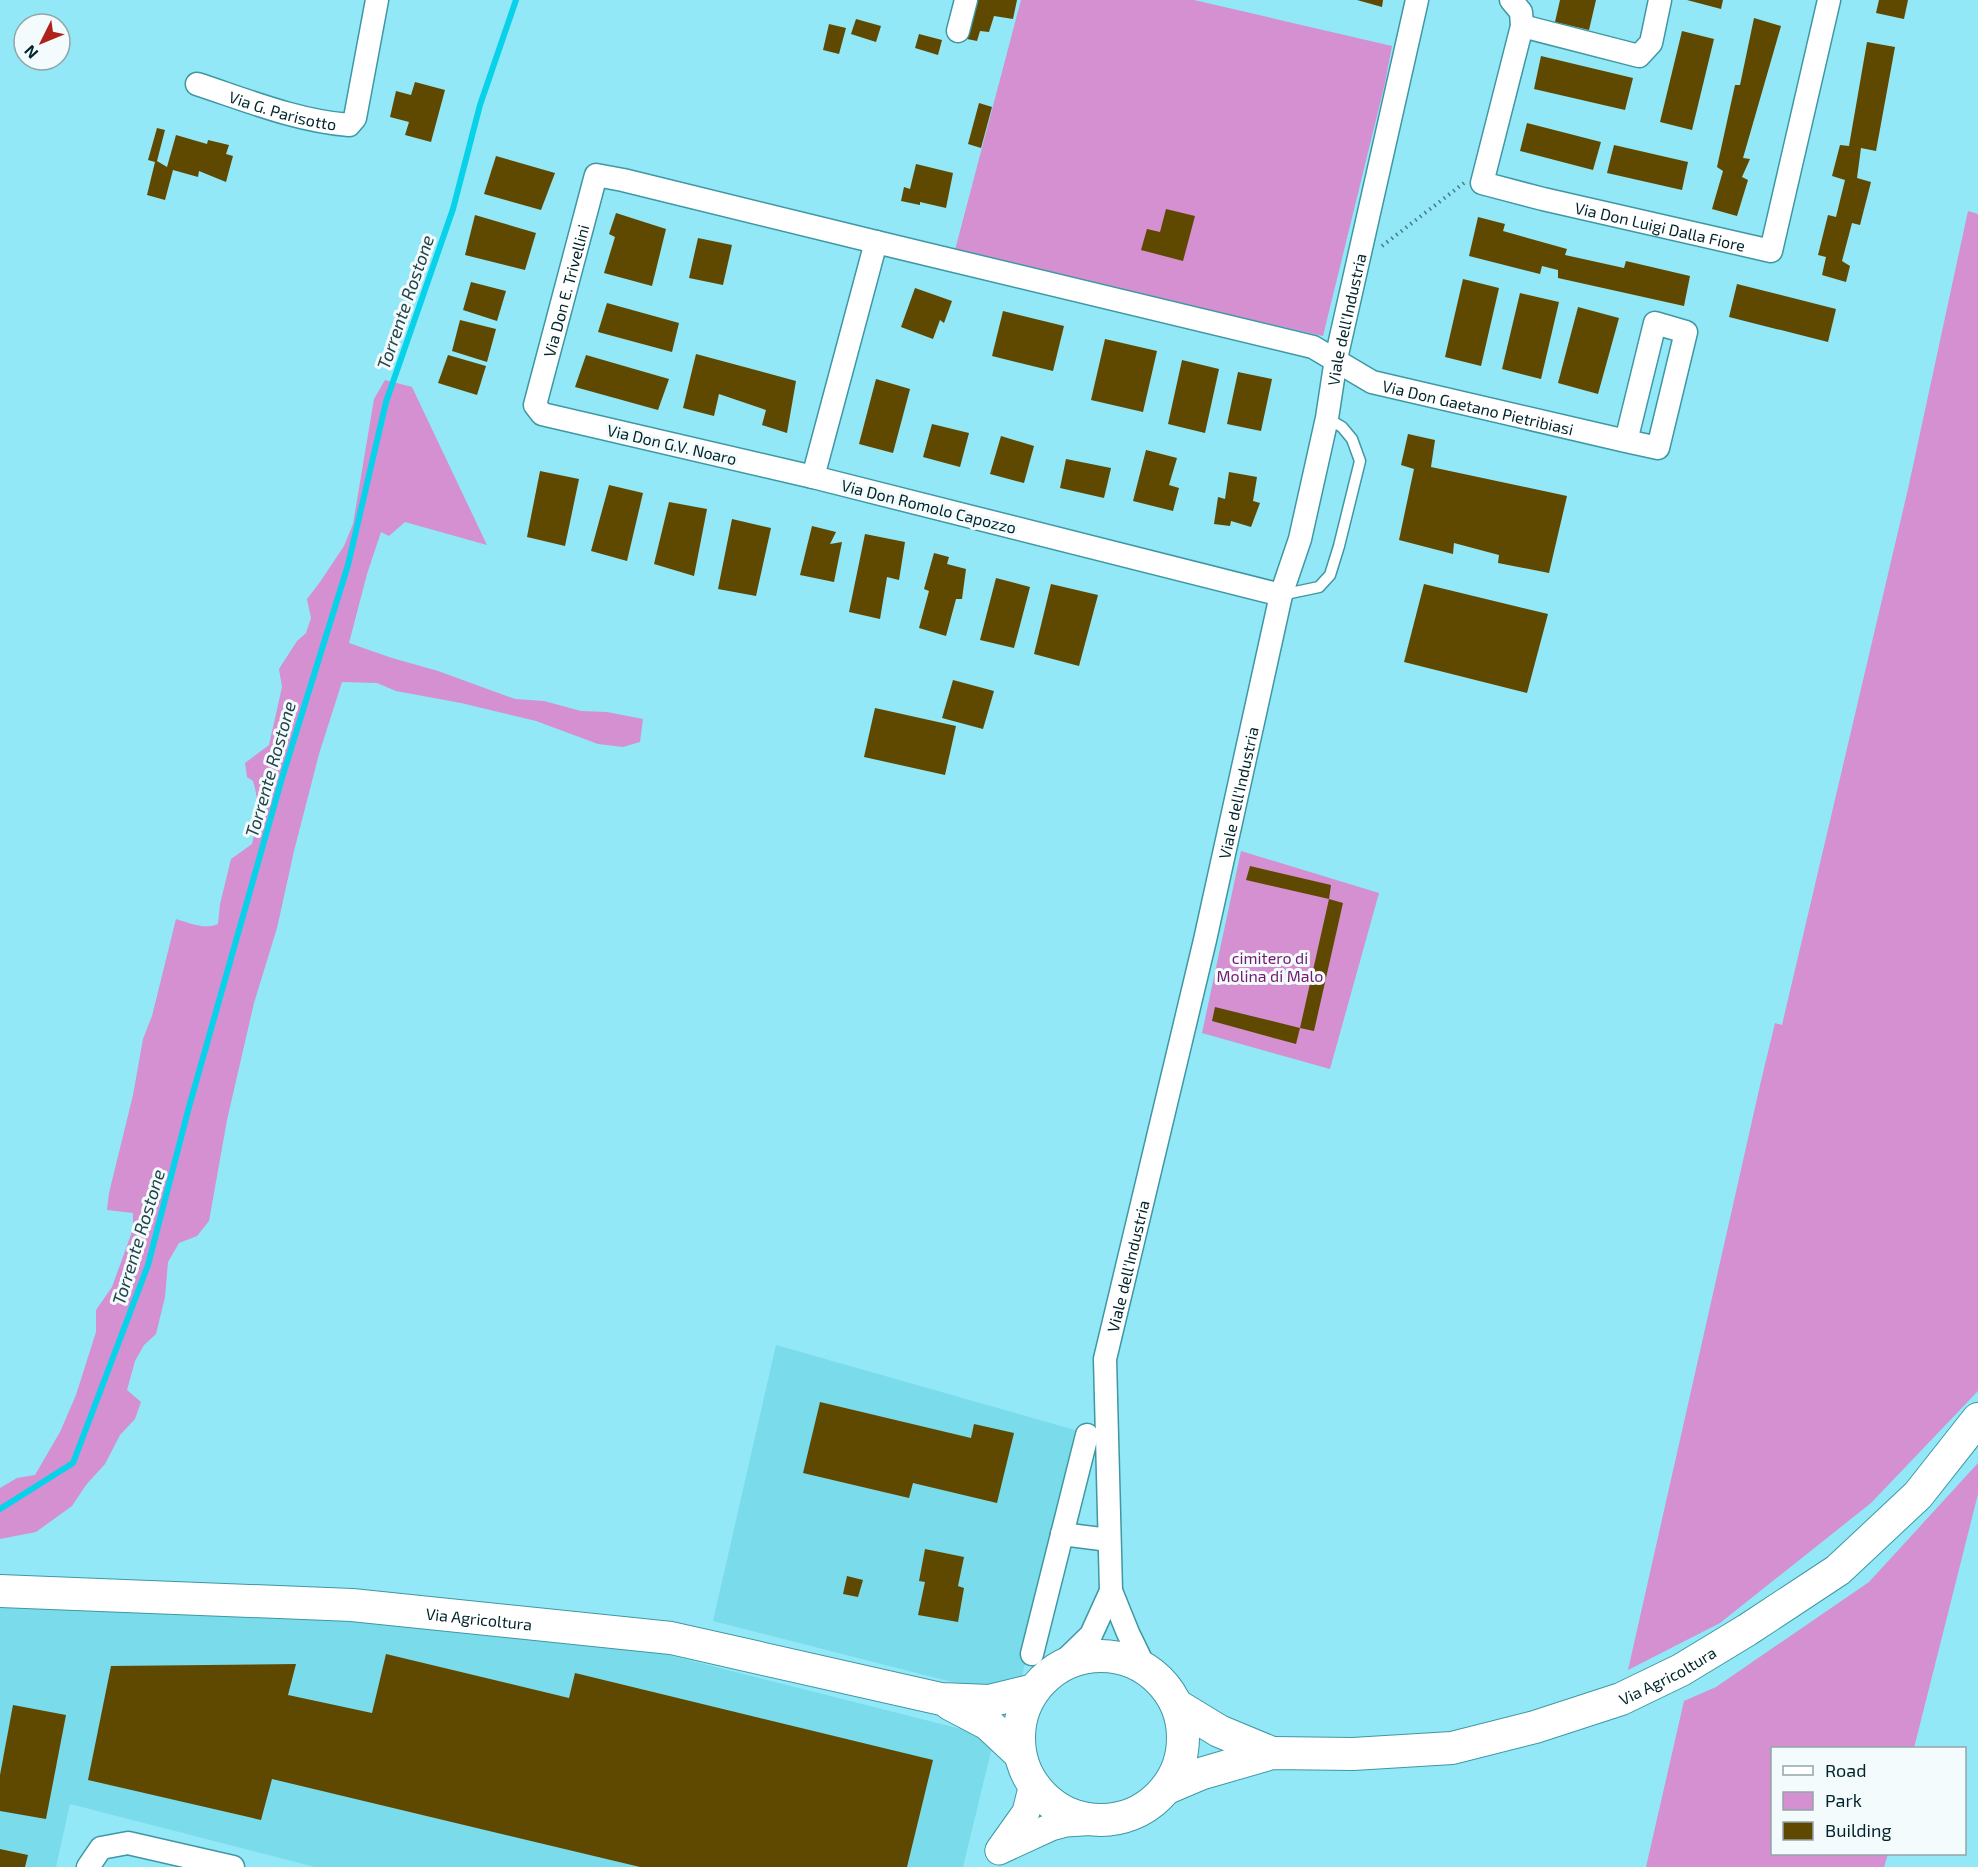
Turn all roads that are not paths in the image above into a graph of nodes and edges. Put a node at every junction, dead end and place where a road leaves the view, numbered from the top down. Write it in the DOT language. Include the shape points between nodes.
graph roads {
  1 [pos="377,0"];
  2 [pos="966,0"];
  3 [pos="1417,0"];
  4 [pos="1513,0"];
  5 [pos="1660,0"];
  6 [pos="1829,0"];
  7 [pos="1522,26"];
  8 [pos="958,31"];
  9 [pos="197,84"];
  10 [pos="876,242"];
  11 [pos="1336,359"];
  12 [pos="535,405"];
  13 [pos="1327,418"];
  14 [pos="1626,441"];
  15 [pos="813,477"];
  16 [pos="1281,595"];
  17 [pos="1978,1419"];
  18 [pos="1087,1435"];
  19 [pos="1062,1534"];
  20 [pos="1109,1540"];
  21 [pos="5,1591"];
  22 [pos="1111,1591"];
  23 [pos="1145,1668"];
  24 [pos="1040,1671"];
  25 [pos="941,1699"];
  26 [pos="1178,1706"];
  27 [pos="1272,1753"];
  28 [pos="1020,1754"];
  29 [pos="1033,1784"];
  30 [pos="1167,1788"];
  31 [pos="1114,1820"];
  32 [pos="994,1859"];
  33 [pos="88,1867"];
  34 [pos="233,1867"];
  1 -- 9 [label="street, Via G. Parisotto" via="355,118 349,125 285,112"];
  2 -- 8 [label="street"];
  3 -- 11 [label="street, Viale dell'Industria"];
  4 -- 7 [label="street" via="1521,12"];
  5 -- 7 [label="street" via="1651,43 1639,56"];
  6 -- 7 [label="street, Via Don Luigi Dalla Fiore" via="1771,251 1482,183"];
  10 -- 11 [label="street" via="1313,347"];
  10 -- 12 [label="street, Via Don E. Trivellini" via="596,175"];
  10 -- 15 [label="street"];
  11 -- 13 [label="street, Viale dell'Industria"];
  11 -- 14 [label="street, Via Don Gaetano Pietribiasi" via="1372,382"];
  12 -- 15 [label="street, Via Don G.V. Noaro" via="542,414"];
  13 -- 16 [label="street, Viale dell'Industria" via="1300,538"];
  13 -- 16 [label="lane" via="1352,439 1360,461 1339,546 1330,575 1319,587"];
  14 -- 14 [label="street, Via Don Gaetano Pietribiasi" via="1654,323 1686,332 1658,448"];
  15 -- 16 [label="street, Via Don Romolo Capozzo"];
  16 -- 20 [label="street, Viale dell'Industria" via="1106,1359"];
  17 -- 27 [label="main road, Via Agricoltura" via="1918,1495 1838,1570 1681,1670 1621,1699 1452,1748 1353,1754"];
  18 -- 19 [label="street"];
  19 -- 20 [label="street"];
  19 -- 24 [label="street"];
  20 -- 22 [label="street, Viale dell'Industria"];
  21 -- 25 [label="main road, Via Agricoltura" via="352,1605 671,1638"];
  22 -- 23 [label="street, Viale dell'Industria"];
  22 -- 24 [label="street, Viale dell'Industria" via="1091,1635"];
  23 -- 24 [label="main road, Viale dell'Industria" via="1124,1658 1100,1655"];
  23 -- 26 [label="main road, Viale dell'Industria" via="1164,1684"];
  24 -- 25 [label="main road, Via Agricoltura" via="989,1701"];
  24 -- 28 [label="main road, Viale dell'Industria" via="1023,1710"];
  25 -- 28 [label="main road, Via Agricoltura" via="988,1725"];
  26 -- 27 [label="main road, Via Agricoltura" via="1219,1731"];
  26 -- 30 [label="main road, Viale dell'Industria" via="1184,1749"];
  27 -- 30 [label="main road, Via Agricoltura"];
  28 -- 29 [label="main road, Viale dell'Industria"];
  29 -- 31 [label="main road, Viale dell'Industria" via="1049,1802 1069,1814 1091,1820"];
  29 -- 32 [label="street, Viale dell'Industria" via="1026,1812"];
  30 -- 31 [label="main road, Viale dell'Industria" via="1135,1814"];
  31 -- 32 [label="street, Viale dell'Industria" via="1051,1827"];
  33 -- 34 [label="street" via="101,1848 128,1843"];
}
